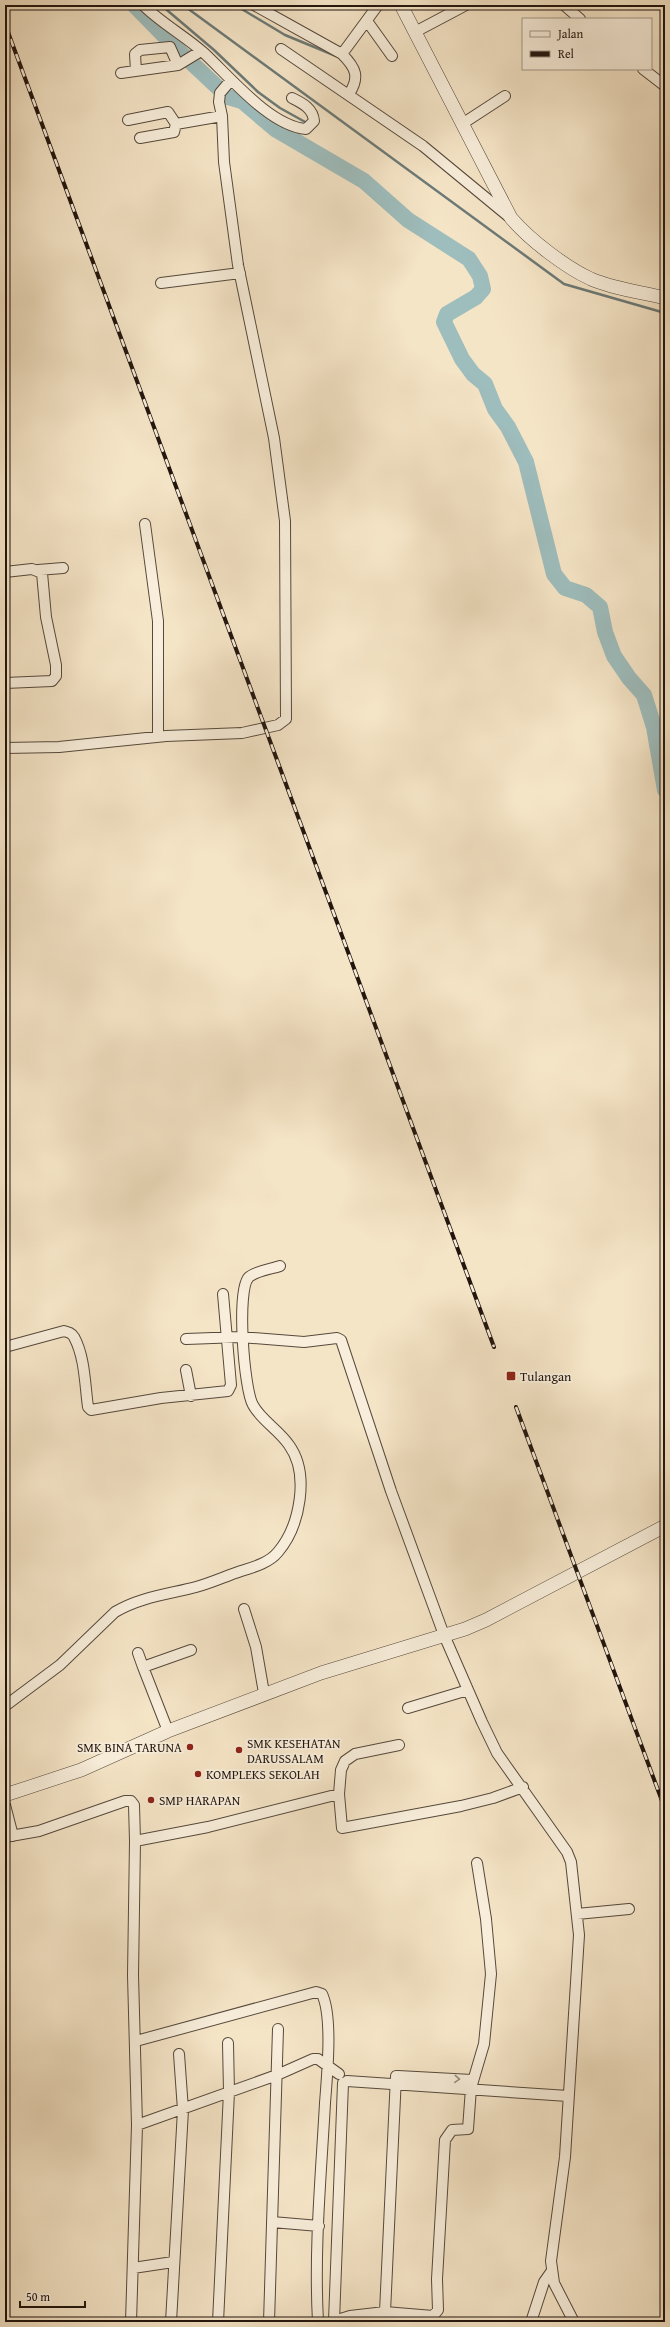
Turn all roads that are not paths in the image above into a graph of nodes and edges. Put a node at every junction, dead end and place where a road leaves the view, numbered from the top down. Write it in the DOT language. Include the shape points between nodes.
graph roads {
  1 [pos="143,5"];
  2 [pos="254,5"];
  3 [pos="378,5"];
  4 [pos="401,5"];
  5 [pos="466,5"];
  6 [pos="564,5"];
  7 [pos="579,18"];
  8 [pos="367,21"];
  9 [pos="415,32"];
  10 [pos="281,49"];
  11 [pos="341,54"];
  12 [pos="195,55"];
  13 [pos="392,56"];
  14 [pos="178,65"];
  15 [pos="644,70"];
  16 [pos="136,72"];
  17 [pos="121,73"];
  18 [pos="229,81"];
  19 [pos="665,86"];
  20 [pos="349,94"];
  21 [pos="505,96"];
  22 [pos="292,98"];
  23 [pos="222,116"];
  24 [pos="128,120"];
  25 [pos="176,124"];
  26 [pos="462,124"];
  27 [pos="140,138"];
  28 [pos="511,218"];
  29 [pos="240,273"];
  30 [pos="161,283"];
  31 [pos="665,298"];
  32 [pos="145,524"];
  33 [pos="63,568"];
  34 [pos="38,570"];
  35 [pos="5,572"];
  36 [pos="5,683"];
  37 [pos="158,737"];
  38 [pos="5,748"];
  39 [pos="280,1266"];
  40 [pos="223,1294"];
  41 [pos="235,1337"];
  42 [pos="186,1339"];
  43 [pos="5,1347"];
  44 [pos="186,1370"];
  45 [pos="191,1396"];
  46 [pos="665,1526"];
  47 [pos="244,1609"];
  48 [pos="444,1635"];
  49 [pos="191,1650"];
  50 [pos="138,1652"];
  51 [pos="143,1667"];
  52 [pos="468,1690"];
  53 [pos="264,1694"];
  54 [pos="5,1706"];
  55 [pos="408,1708"];
  56 [pos="168,1731"];
  57 [pos="399,1745"];
  58 [pos="523,1787"];
  59 [pos="339,1794"];
  60 [pos="5,1795"];
  61 [pos="5,1805"];
  62 [pos="9,1837"];
  63 [pos="135,1841"];
  64 [pos="476,1863"];
  65 [pos="629,1909"];
  66 [pos="577,1914"];
  67 [pos="278,2029"];
  68 [pos="136,2041"];
  69 [pos="228,2043"];
  70 [pos="179,2054"];
  71 [pos="327,2065"];
  72 [pos="277,2075"];
  73 [pos="344,2078"];
  74 [pos="396,2080"];
  75 [pos="472,2084"];
  76 [pos="229,2092"];
  77 [pos="568,2096"];
  78 [pos="183,2110"];
  79 [pos="137,2125"];
  80 [pos="272,2222"];
  81 [pos="319,2226"];
  82 [pos="173,2262"];
  83 [pos="133,2268"];
  84 [pos="551,2272"];
  85 [pos="385,2312"];
  86 [pos="131,2322"];
  87 [pos="171,2322"];
  88 [pos="218,2322"];
  89 [pos="269,2322"];
  90 [pos="318,2322"];
  91 [pos="531,2322"];
  92 [pos="574,2322"];
  1 -- 12 [label="street"];
  2 -- 11 [label="street"];
  3 -- 8 [label="street"];
  4 -- 9 [label="street"];
  5 -- 9 [label="street"];
  6 -- 7 [label="street"];
  8 -- 11 [label="street"];
  8 -- 13 [label="street"];
  9 -- 26 [label="street"];
  10 -- 20 [label="street"];
  11 -- 20 [label="street" via="351,63 356,77"];
  12 -- 14 [label="street"];
  12 -- 18 [label="street"];
  14 -- 16 [label="street"];
  14 -- 16 [label="street" via="170,48 140,50 135,54"];
  15 -- 19 [label="street"];
  16 -- 17 [label="street"];
  18 -- 22 [label="street" via="270,114 300,128 312,124 314,115"];
  18 -- 23 [label="street" via="220,93"];
  20 -- 28 [label="street" via="423,146"];
  21 -- 26 [label="street"];
  23 -- 25 [label="street"];
  23 -- 29 [label="street" via="224,162"];
  24 -- 25 [label="street" via="166,112 170,113"];
  25 -- 27 [label="street" via="175,130 170,133"];
  26 -- 28 [label="street"];
  28 -- 31 [label="street" via="534,240 590,278"];
  29 -- 30 [label="street"];
  29 -- 37 [label="street" via="272,430 285,521 286,719 282,723 242,733"];
  32 -- 37 [label="street" via="158,621"];
  33 -- 34 [label="street"];
  34 -- 35 [label="street"];
  34 -- 36 [label="street" via="42,573 44,582 46,617 56,676 52,681"];
  37 -- 38 [label="street" via="59,747"];
  39 -- 41 [label="street" via="248,1278 244,1284"];
  40 -- 41 [label="street"];
  41 -- 42 [label="street"];
  41 -- 45 [label="street" via="230,1390"];
  41 -- 48 [label="street" via="287,1341 337,1338 341,1340 391,1491"];
  41 -- 54 [label="street" via="252,1404 290,1445 301,1474 300,1505 286,1541 278,1553 263,1564 198,1586 145,1599 115,1612 60,1665"];
  43 -- 45 [label="street" via="64,1330 71,1333 81,1359 88,1407 91,1410 161,1398"];
  44 -- 45 [label="street"];
  46 -- 48 [label="street" via="486,1620"];
  47 -- 53 [label="street" via="256,1647"];
  48 -- 52 [label="street"];
  48 -- 53 [label="street" via="346,1664"];
  49 -- 51 [label="street"];
  50 -- 51 [label="street"];
  51 -- 56 [label="street"];
  52 -- 55 [label="street"];
  52 -- 58 [label="street" via="497,1753"];
  53 -- 56 [label="street"];
  56 -- 60 [label="street" via="81,1770"];
  57 -- 59 [label="street" via="350,1757 341,1770"];
  58 -- 59 [label="street" via="461,1806 343,1829"];
  58 -- 66 [label="street" via="569,1857"];
  59 -- 63 [label="street" via="208,1827"];
  61 -- 62 [label="street"];
  62 -- 63 [label="street" via="128,1801 134,1805"];
  63 -- 68 [label="street" via="133,1975"];
  64 -- 75 [label="street" via="486,1919 491,1974 484,2044"];
  65 -- 66 [label="street"];
  66 -- 77 [label="street" via="579,1936"];
  67 -- 72 [label="street"];
  68 -- 71 [label="street" via="316,1992 322,1994 325,2000"];
  68 -- 79 [label="street"];
  69 -- 76 [label="street"];
  70 -- 78 [label="street"];
  71 -- 72 [label="street" via="313,2059"];
  71 -- 73 [label="street"];
  71 -- 81 [label="street"];
  72 -- 76 [label="street"];
  72 -- 80 [label="street"];
  73 -- 74 [label="street"];
  73 -- 85 [label="street" via="334,2321 350,2316"];
  74 -- 75 [label="street"];
  74 -- 85 [label="street"];
  75 -- 77 [label="street"];
  75 -- 85 [label="street" via="468,2129 452,2130 445,2140 437,2312 429,2316"];
  76 -- 78 [label="street"];
  76 -- 88 [label="street"];
  77 -- 84 [label="street" via="565,2157"];
  78 -- 79 [label="street"];
  78 -- 82 [label="street"];
  79 -- 83 [label="street"];
  80 -- 81 [label="street"];
  80 -- 89 [label="street"];
  81 -- 90 [label="street"];
  82 -- 83 [label="street"];
  82 -- 87 [label="street"];
  83 -- 86 [label="street"];
  84 -- 91 [label="street" via="544,2282"];
  84 -- 92 [label="street"];
}
